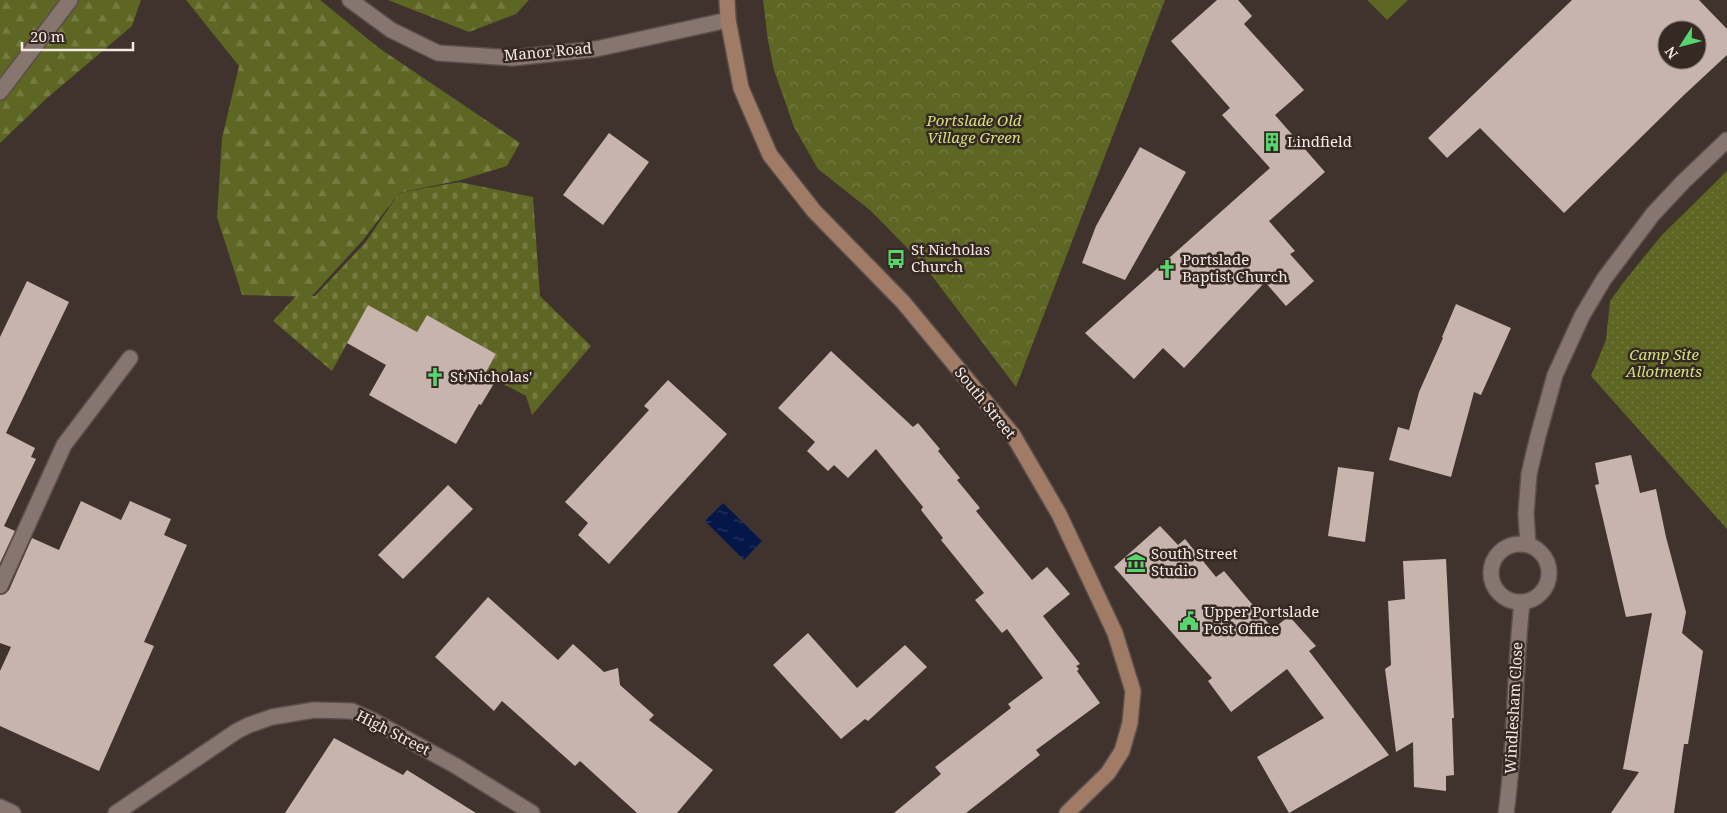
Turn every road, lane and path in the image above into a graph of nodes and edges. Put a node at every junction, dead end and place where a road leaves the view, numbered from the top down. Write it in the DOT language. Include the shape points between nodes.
graph roads {
  1 [pos="70,0"];
  2 [pos="350,0"];
  3 [pos="727,0"];
  4 [pos="728,20"];
  5 [pos="0,92"];
  6 [pos="1727,140"];
  7 [pos="130,358"];
  8 [pos="1528,544"];
  9 [pos="0,586"];
  10 [pos="1522,603"];
  11 [pos="0,807"];
  12 [pos="13,813"];
  13 [pos="116,813"];
  14 [pos="532,813"];
  15 [pos="1066,813"];
  16 [pos="1506,813"];
  1 -- 5 [label="street"];
  2 -- 4 [label="street, Manor Road" via="391,30 438,53 513,58 596,49"];
  3 -- 4 [label="street, South Street"];
  4 -- 15 [label="street, South Street" via="741,88 770,155 814,211 903,302 1013,436 1059,514 1116,633 1133,691 1130,723 1122,751 1108,773"];
  6 -- 8 [label="street" via="1652,214 1604,278 1582,316 1555,375 1535,446 1526,514"];
  7 -- 9 [label="street" via="64,445"];
  8 -- 10 [label="street" via="1543,554 1550,572 1545,590 1531,601"];
  8 -- 10 [label="street" via="1510,545 1495,557 1491,565 1492,584 1497,592 1504,598"];
  10 -- 16 [label="street, Windlesham Close"];
  11 -- 12 [label="street"];
  13 -- 14 [label="street, High Street" via="249,724 314,710 352,711 372,720"];
}
